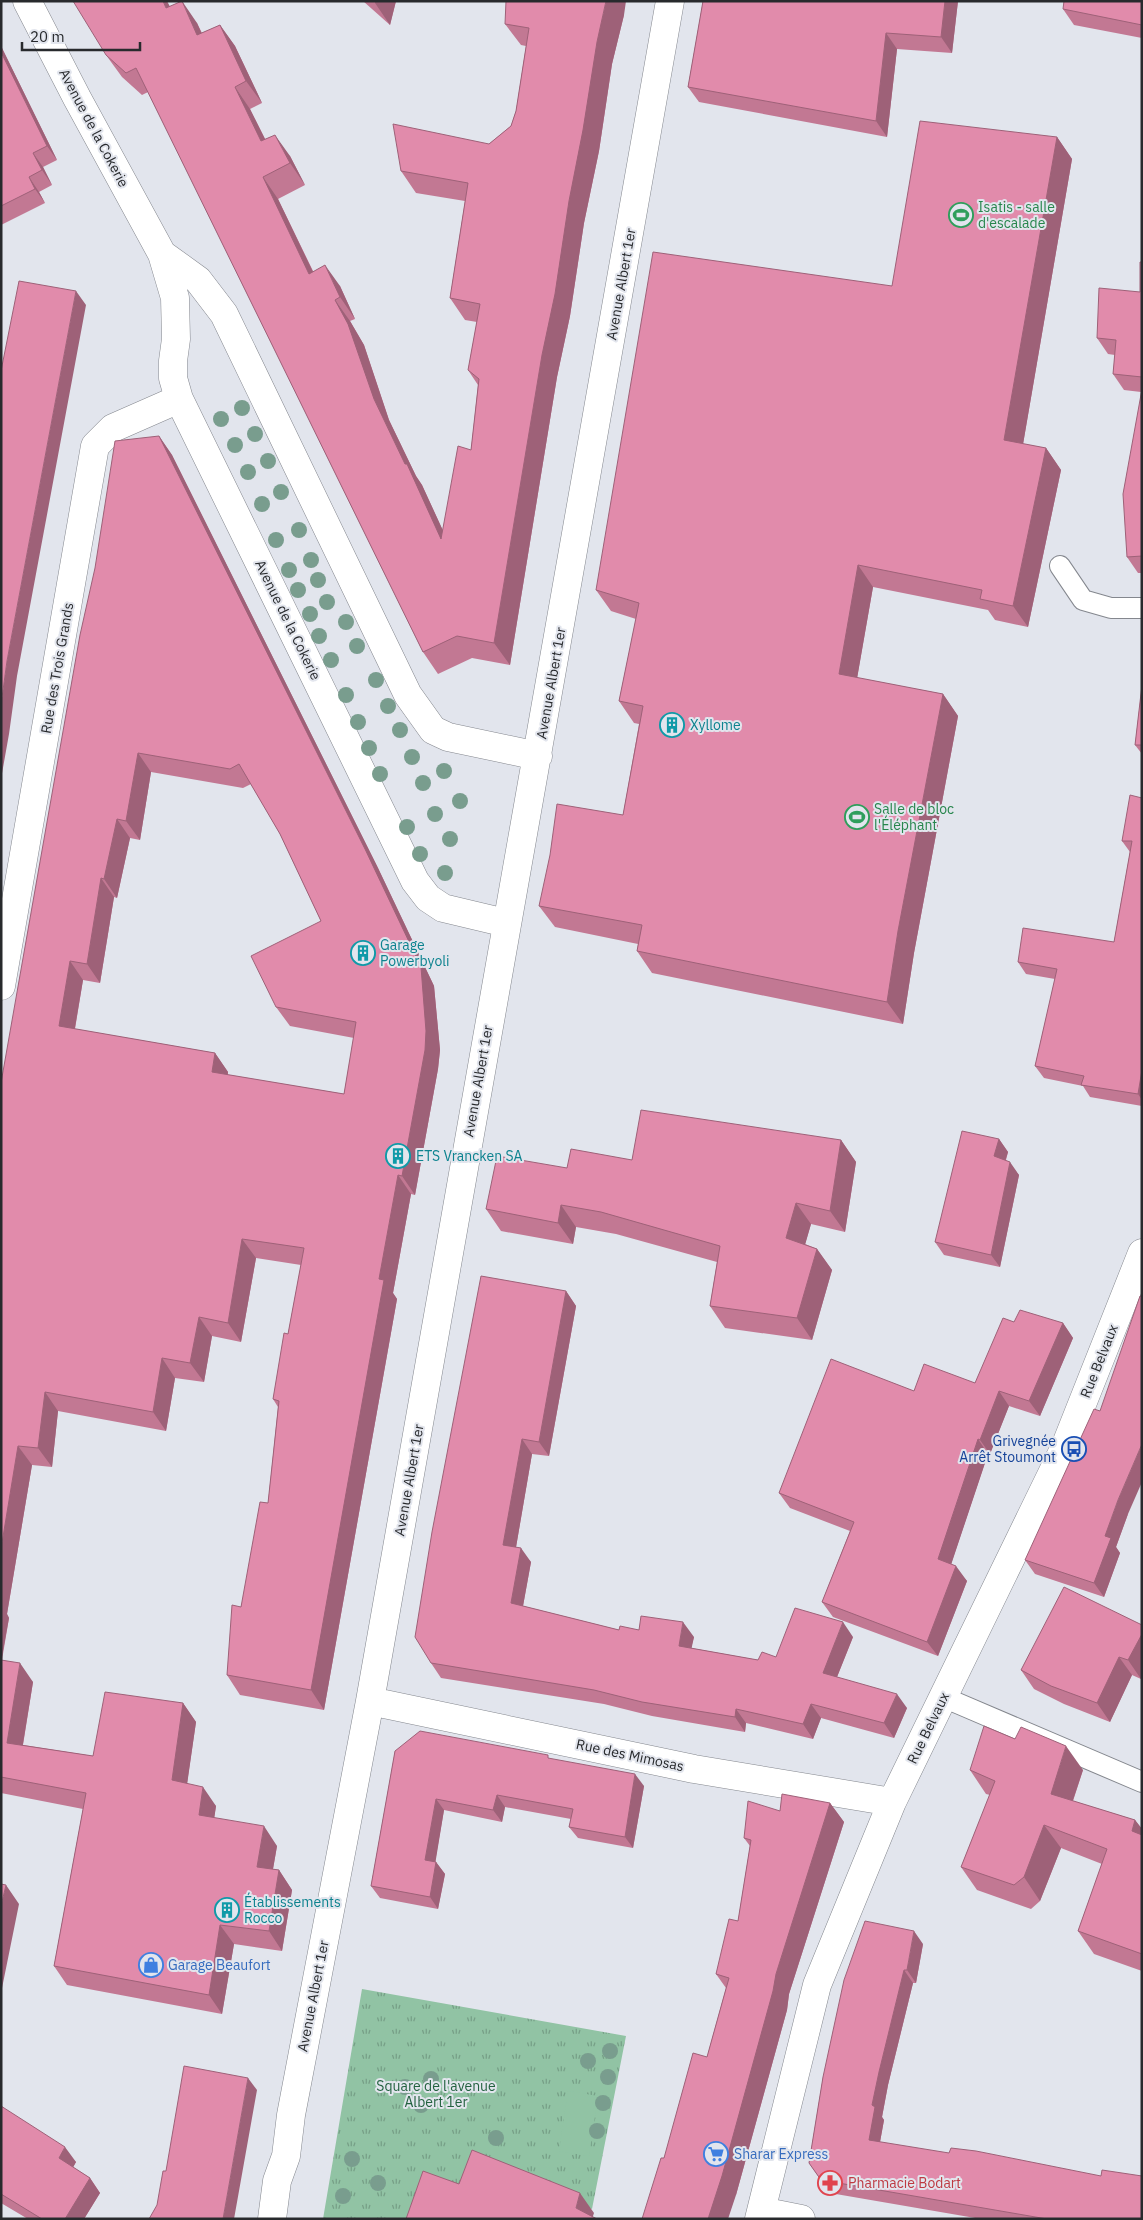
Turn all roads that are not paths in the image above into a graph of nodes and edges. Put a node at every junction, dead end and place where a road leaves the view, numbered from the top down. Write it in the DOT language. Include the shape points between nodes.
graph roads {
  1 [pos="27,1"];
  2 [pos="670,1"];
  3 [pos="162,254"];
  4 [pos="179,399"];
  5 [pos="1060,566"];
  6 [pos="1142,608"];
  7 [pos="538,756"];
  8 [pos="506,923"];
  9 [pos="1,986"];
  10 [pos="1142,1253"];
  11 [pos="943,1697"];
  12 [pos="370,1701"];
  13 [pos="1142,1782"];
  14 [pos="892,1802"];
  15 [pos="760,2215"];
  16 [pos="272,2219"];
  17 [pos="801,2219"];
  1 -- 3 [label="street, Avenue de la Cokerie"];
  2 -- 7 [label="street, Avenue Albert 1er"];
  3 -- 4 [label="street, Avenue de la Cokerie" via="175,298 173,378"];
  3 -- 7 [label="street, Avenue de la Cokerie" via="198,280 224,314 408,694 433,730 448,737"];
  4 -- 8 [label="street, Avenue de la Cokerie" via="415,881 428,898 443,908"];
  4 -- 9 [label="street, Rue des Trois Grands" via="113,428 96,446"];
  5 -- 6 [label="lane" via="1083,600 1111,608"];
  7 -- 8 [label="street, Avenue Albert 1er"];
  8 -- 12 [label="street, Avenue Albert 1er"];
  10 -- 11 [label="street, Rue Belvaux" via="1065,1447"];
  11 -- 13 [label="lane"];
  11 -- 14 [label="street, Rue Belvaux"];
  12 -- 14 [label="street, Rue des Mimosas" via="694,1769"];
  12 -- 16 [label="street, Avenue Albert 1er"];
  14 -- 15 [label="street, Rue Belvaux" via="817,1985"];
  15 -- 17 [label="street"];
}
